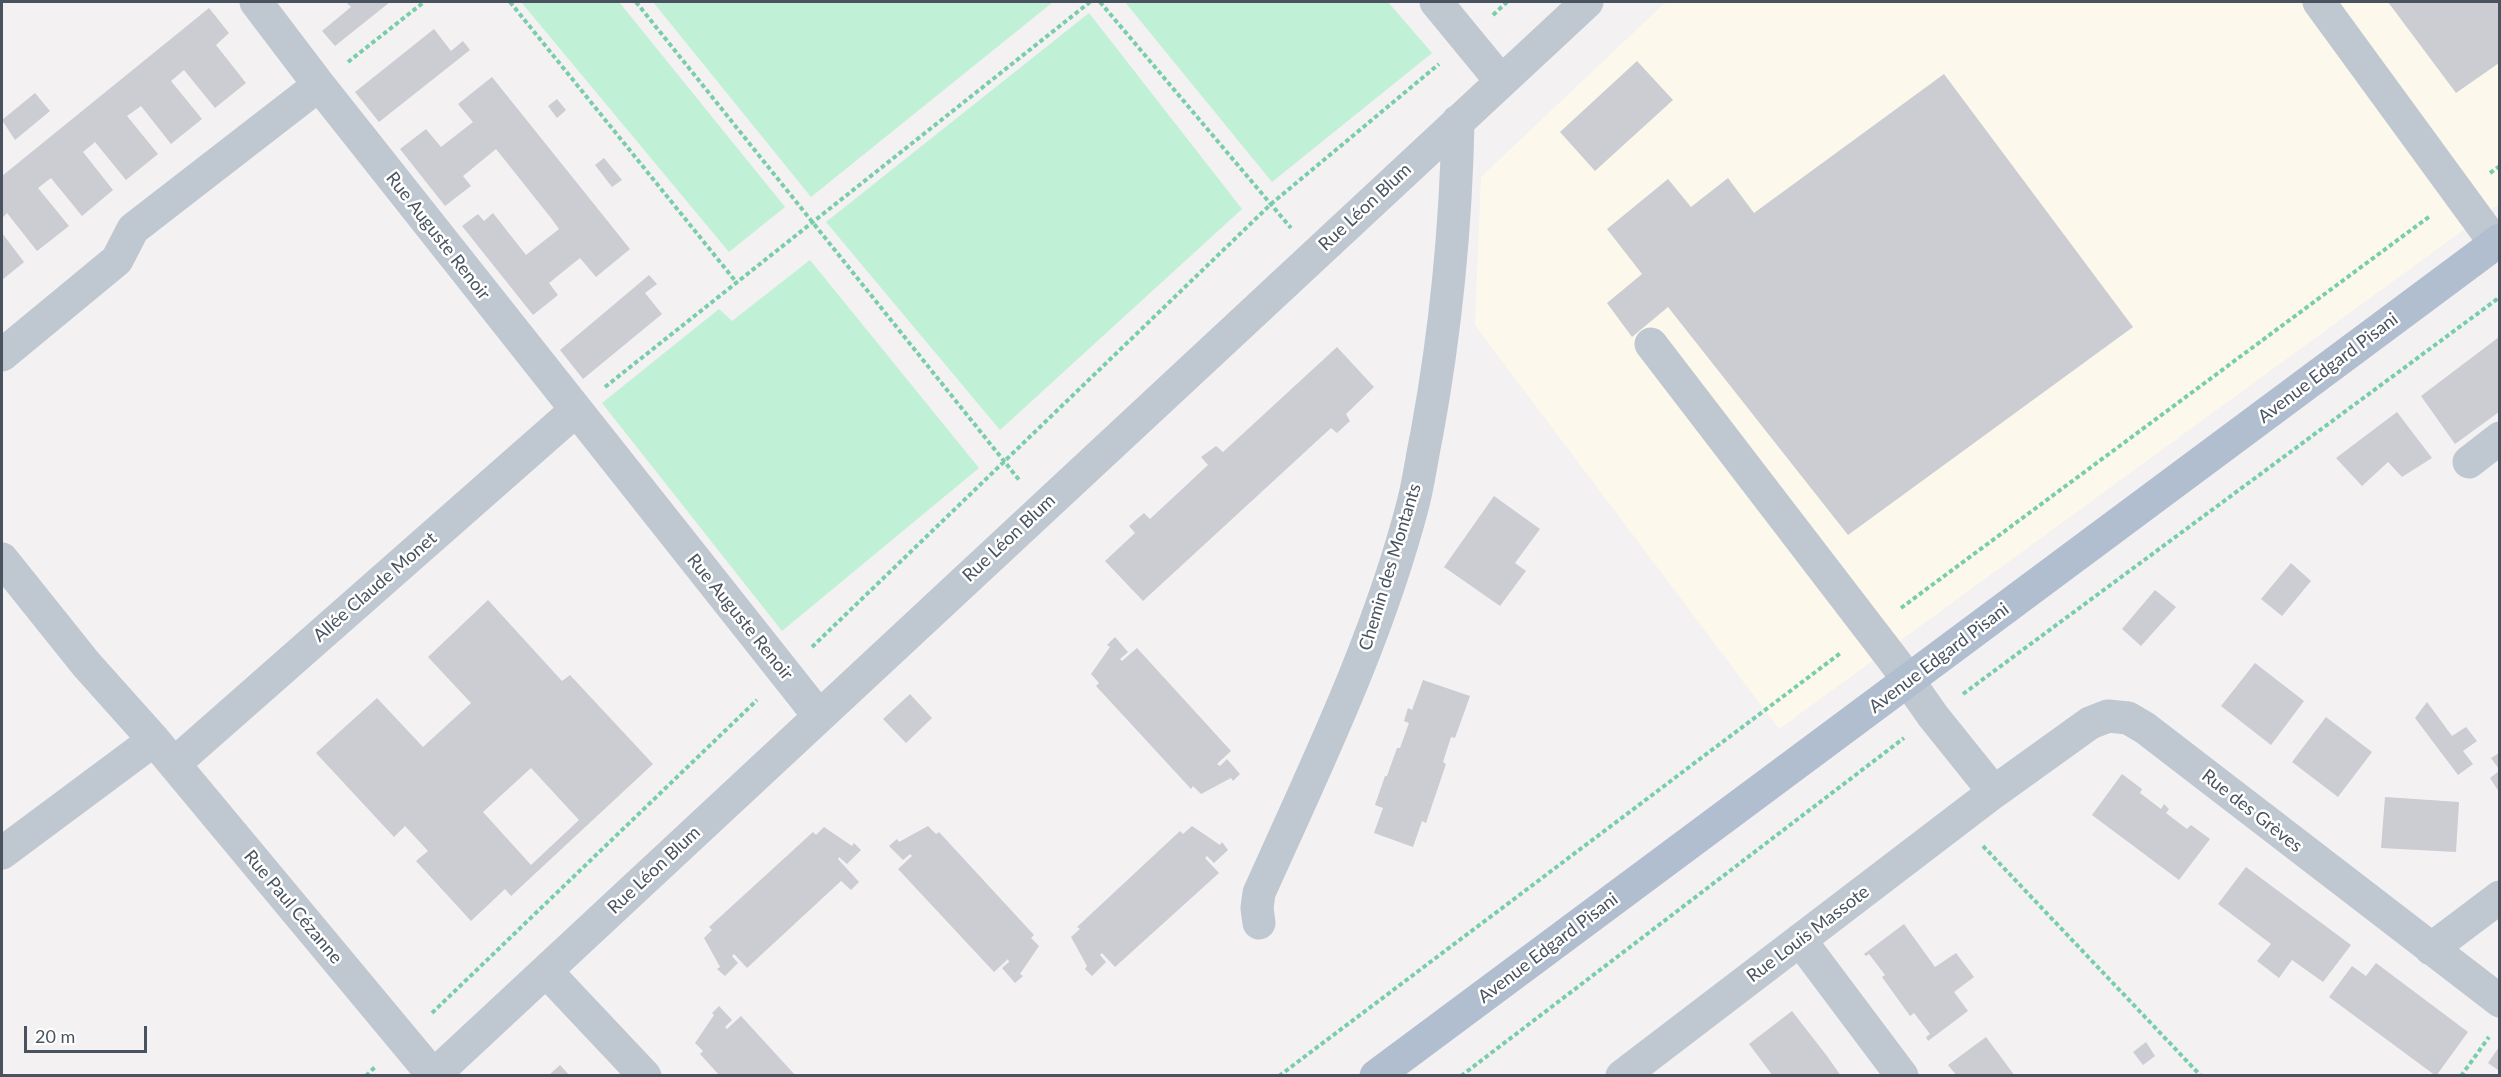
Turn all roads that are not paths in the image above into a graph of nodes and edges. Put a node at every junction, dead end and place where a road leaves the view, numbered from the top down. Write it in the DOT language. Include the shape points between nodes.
graph roads {
  1 [pos="256,2"];
  2 [pos="1436,2"];
  3 [pos="1587,2"];
  4 [pos="2319,2"];
  5 [pos="1501,81"];
  6 [pos="319,85"];
  7 [pos="1458,121"];
  8 [pos="2497,241"];
  9 [pos="1651,344"];
  10 [pos="2,355"];
  11 [pos="575,411"];
  12 [pos="2499,438"];
  13 [pos="2469,462"];
  14 [pos="2,559"];
  15 [pos="1909,681"];
  16 [pos="819,716"];
  17 [pos="164,752"];
  18 [pos="1994,792"];
  19 [pos="2,852"];
  20 [pos="2499,897"];
  21 [pos="1259,923"];
  22 [pos="1800,940"];
  23 [pos="2431,949"];
  24 [pos="546,970"];
  25 [pos="2496,1016"];
  26 [pos="433,1075"];
  27 [pos="645,1076"];
  28 [pos="1376,1076"];
  29 [pos="1622,1076"];
  30 [pos="1902,1076"];
  1 -- 6 [label="street, Rue Auguste Renoir"];
  2 -- 5 [label="street"];
  3 -- 5 [label="street, Rue Léon Blum"];
  4 -- 8 [label="street"];
  5 -- 7 [label="street, Rue Léon Blum"];
  6 -- 10 [label="street" via="133,229 117,260"];
  6 -- 11 [label="street, Rue Auguste Renoir"];
  7 -- 16 [label="street, Rue Léon Blum"];
  7 -- 21 [label="street, Chemin des Montants" via="1448,285 1437,375 1413,504 1357,672 1260,893"];
  8 -- 15 [label="main road, Avenue Edgard Pisani"];
  9 -- 15 [label="street"];
  11 -- 16 [label="street, Rue Auguste Renoir"];
  11 -- 17 [label="street, Allée Claude Monet"];
  12 -- 13 [label="street"];
  14 -- 17 [label="street, Rue Paul Cézanne" via="86,664"];
  15 -- 18 [label="street"];
  15 -- 28 [label="main road, Avenue Edgard Pisani"];
  16 -- 24 [label="street, Rue Léon Blum"];
  17 -- 19 [label="street"];
  17 -- 26 [label="street, Rue Paul Cézanne"];
  18 -- 22 [label="street, Rue Louis Massote"];
  18 -- 23 [label="street, Rue des Grèves" via="2090,723 2108,716 2128,718"];
  20 -- 23 [label="street"];
  22 -- 29 [label="street, Rue Louis Massote"];
  22 -- 30 [label="street"];
  23 -- 25 [label="street, Rue des Grèves"];
  24 -- 26 [label="street, Rue Léon Blum"];
  24 -- 27 [label="street"];
}
